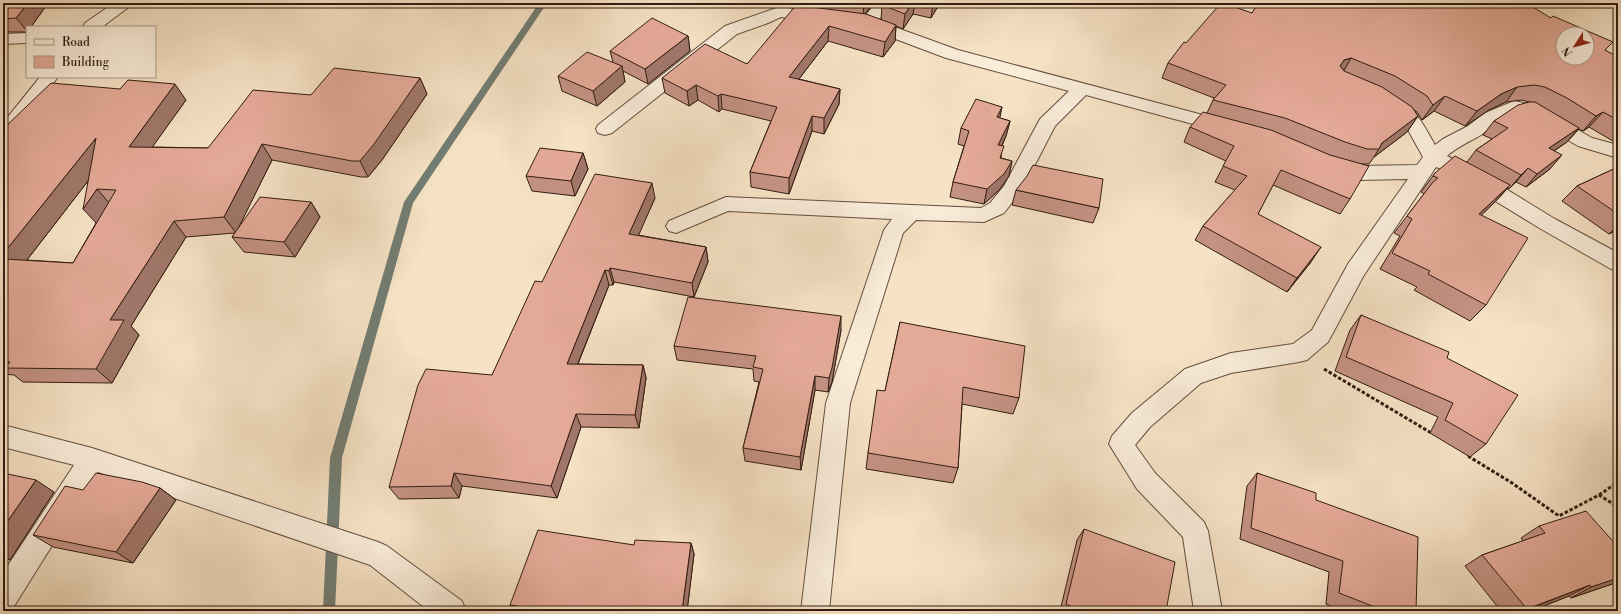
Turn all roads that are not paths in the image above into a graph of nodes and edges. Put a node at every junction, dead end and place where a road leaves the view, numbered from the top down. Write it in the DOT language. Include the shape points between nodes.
graph roads {
  1 [pos="124,3"];
  2 [pos="884,3"];
  3 [pos="854,21"];
  4 [pos="90,26"];
  5 [pos="26,38"];
  6 [pos="3,40"];
  7 [pos="48,78"];
  8 [pos="1082,89"];
  9 [pos="1373,94"];
  10 [pos="604,129"];
  11 [pos="1238,130"];
  12 [pos="3,136"];
  13 [pos="1618,152"];
  14 [pos="1321,161"];
  15 [pos="1428,165"];
  16 [pos="911,213"];
  17 [pos="676,226"];
  18 [pos="1618,263"];
  19 [pos="3,436"];
  20 [pos="92,459"];
  21 [pos="3,598"];
  22 [pos="452,611"];
  23 [pos="815,611"];
  24 [pos="1208,611"];
  1 -- 4 [label="street"];
  2 -- 3 [label="street"];
  3 -- 8 [label="street" via="952,54"];
  3 -- 10 [label="street" via="779,12 731,30"];
  5 -- 6 [label="street"];
  7 -- 12 [label="street"];
  8 -- 11 [label="street"];
  8 -- 16 [label="street" via="1047,123 1012,190 997,208 984,216"];
  9 -- 15 [label="street" via="1410,117"];
  13 -- 15 [label="street" via="1585,142 1529,109 1514,106 1450,143"];
  14 -- 15 [label="street" via="1356,173"];
  15 -- 18 [label="street" via="1488,186 1548,224"];
  15 -- 24 [label="street" via="1356,270 1320,336 1299,353 1231,363 1193,376 1141,420 1121,444 1146,481 1195,531"];
  16 -- 17 [label="street" via="726,204"];
  16 -- 23 [label="street" via="894,230 838,403"];
  19 -- 20 [label="street"];
  20 -- 21 [label="street"];
  20 -- 22 [label="street" via="378,555"];
}
